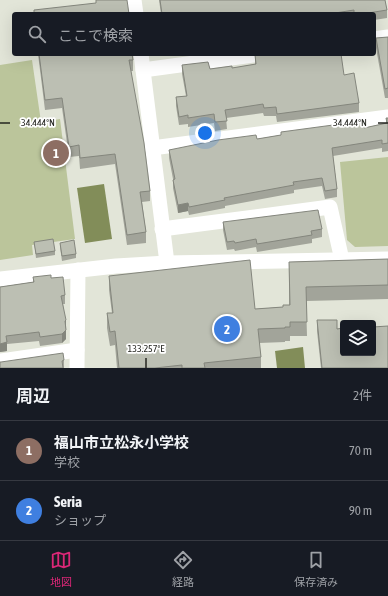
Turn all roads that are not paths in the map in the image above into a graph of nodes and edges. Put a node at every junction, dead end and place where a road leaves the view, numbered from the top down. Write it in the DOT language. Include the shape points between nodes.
graph roads {
  1 [pos="134,0"];
  2 [pos="136,12"];
  3 [pos="388,37"];
  4 [pos="376,39"];
  5 [pos="141,56"];
  6 [pos="246,56"];
  7 [pos="143,70"];
  8 [pos="388,117"];
  9 [pos="152,148"];
  10 [pos="162,229"];
  11 [pos="388,259"];
  12 [pos="342,260"];
  13 [pos="167,263"];
  14 [pos="78,270"];
  15 [pos="0,279"];
  16 [pos="77,350"];
  17 [pos="0,361"];
  18 [pos="77,368"];
  1 -- 2 [label="street"];
  3 -- 4 [label="street"];
  5 -- 7 [label="street"];
  6 -- 7 [label="street"];
  7 -- 9 [label="street"];
  8 -- 9 [label="street"];
  9 -- 10 [label="street"];
  10 -- 12 [label="street" via="330,207"];
  10 -- 13 [label="street"];
  11 -- 12 [label="street"];
  12 -- 13 [label="street"];
  13 -- 14 [label="street"];
  14 -- 15 [label="street"];
  14 -- 16 [label="street"];
  16 -- 17 [label="street"];
  16 -- 18 [label="street"];
}
